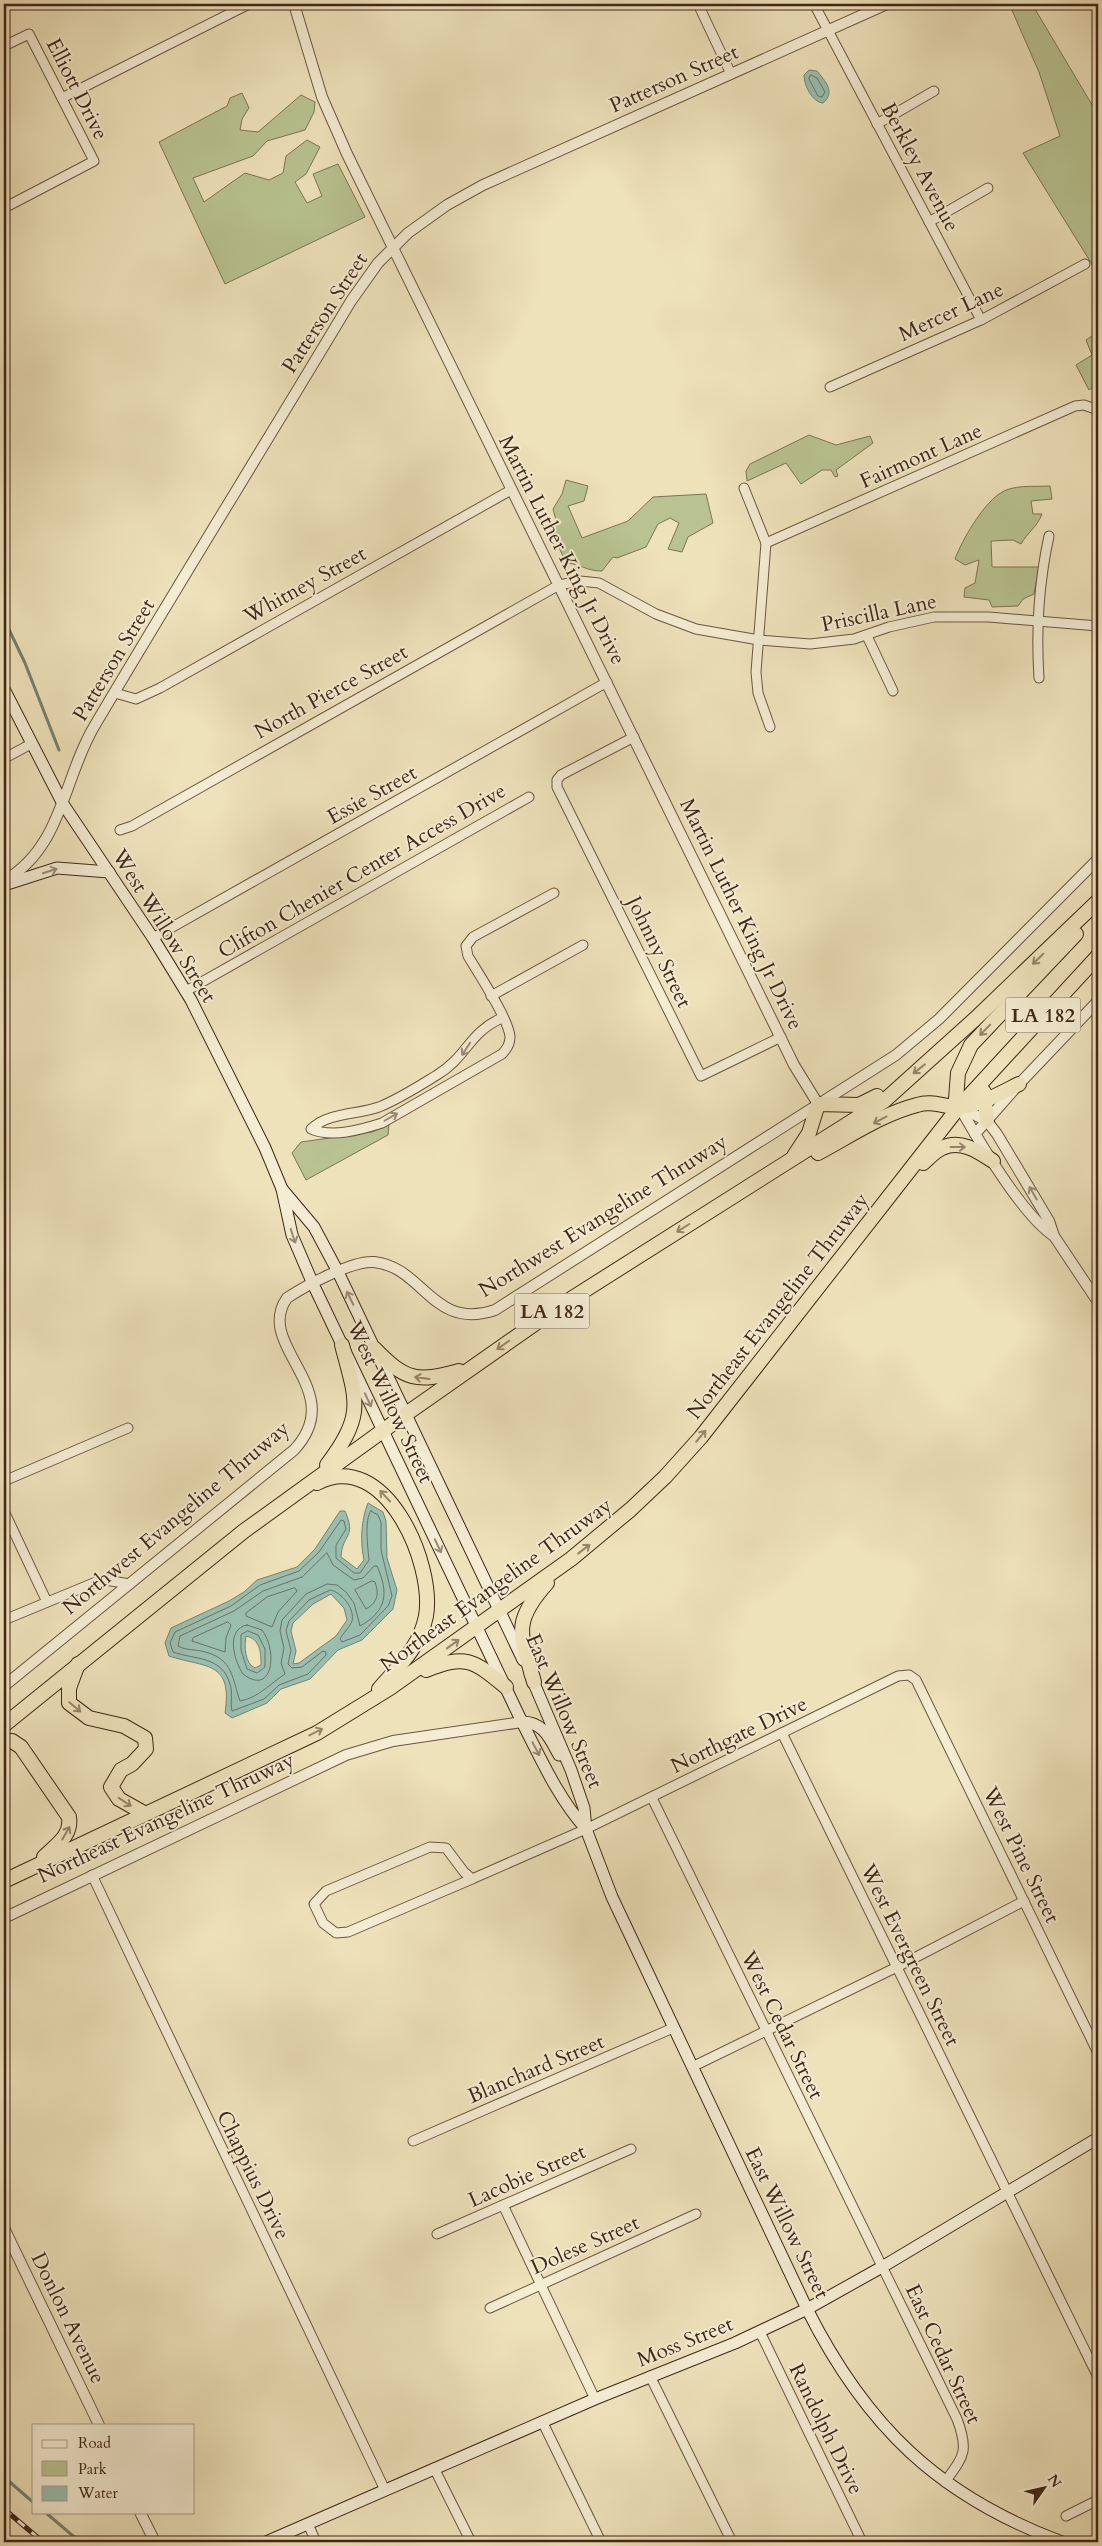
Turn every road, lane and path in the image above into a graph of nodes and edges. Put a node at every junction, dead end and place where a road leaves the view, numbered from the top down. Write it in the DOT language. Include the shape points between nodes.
graph roads {
  1 [pos="249,4"];
  2 [pos="294,4"];
  3 [pos="698,4"];
  4 [pos="814,4"];
  5 [pos="887,4"];
  6 [pos="828,32"];
  7 [pos="4,46"];
  8 [pos="732,74"];
  9 [pos="934,91"];
  10 [pos="62,98"];
  11 [pos="877,124"];
  12 [pos="988,188"];
  13 [pos="4,208"];
  14 [pos="929,222"];
  15 [pos="393,246"];
  16 [pos="1085,264"];
  17 [pos="981,320"];
  18 [pos="830,387"];
  19 [pos="1095,408"];
  20 [pos="744,488"];
  21 [pos="511,490"];
  22 [pos="1049,536"];
  23 [pos="766,543"];
  24 [pos="559,585"];
  25 [pos="1039,622"];
  26 [pos="1098,626"];
  27 [pos="867,636"];
  28 [pos="759,640"];
  29 [pos="1039,678"];
  30 [pos="607,682"];
  31 [pos="4,690"];
  32 [pos="893,691"];
  33 [pos="115,693"];
  34 [pos="770,727"];
  35 [pos="634,737"];
  36 [pos="31,744"];
  37 [pos="4,756"];
  38 [pos="529,797"];
  39 [pos="63,804"];
  40 [pos="120,830"];
  41 [pos="1098,859"];
  42 [pos="109,872"];
  43 [pos="4,883"];
  44 [pos="554,892"];
  45 [pos="1098,901"];
  46 [pos="153,938"];
  47 [pos="583,945"];
  48 [pos="1098,956"];
  49 [pos="186,991"];
  50 [pos="491,996"];
  51 [pos="1098,1001"];
  52 [pos="502,1018"];
  53 [pos="781,1037"];
  54 [pos="988,1074"];
  55 [pos="436,1076"];
  56 [pos="902,1082"];
  57 [pos="1019,1084"];
  58 [pos="444,1087"];
  59 [pos="985,1100"];
  60 [pos="818,1104"];
  61 [pos="959,1107"];
  62 [pos="366,1110"];
  63 [pos="987,1121"];
  64 [pos="370,1126"];
  65 [pos="975,1134"];
  66 [pos="993,1160"];
  67 [pos="790,1161"];
  68 [pos="903,1179"];
  69 [pos="282,1189"];
  70 [pos="712,1210"];
  71 [pos="1054,1236"];
  72 [pos="338,1272"];
  73 [pos="313,1284"];
  74 [pos="1098,1302"];
  75 [pos="342,1344"];
  76 [pos="374,1348"];
  77 [pos="469,1369"];
  78 [pos="406,1414"];
  79 [pos="128,1428"];
  80 [pos="383,1430"];
  81 [pos="319,1476"];
  82 [pos="4,1481"];
  83 [pos="291,1496"];
  84 [pos="4,1511"];
  85 [pos="566,1563"];
  86 [pos="130,1584"];
  87 [pos="47,1602"];
  88 [pos="500,1610"];
  89 [pos="4,1620"];
  90 [pos="476,1627"];
  91 [pos="79,1664"];
  92 [pos="909,1675"];
  93 [pos="406,1677"];
  94 [pos="534,1682"];
  95 [pos="4,1686"];
  96 [pos="506,1687"];
  97 [pos="364,1706"];
  98 [pos="522,1722"];
  99 [pos="4,1725"];
  100 [pos="782,1733"];
  101 [pos="4,1741"];
  102 [pos="571,1770"];
  103 [pos="652,1798"];
  104 [pos="144,1813"];
  105 [pos="586,1829"];
  106 [pos="32,1867"];
  107 [pos="92,1875"];
  108 [pos="472,1879"];
  109 [pos="4,1881"];
  110 [pos="1024,1900"];
  111 [pos="4,1918"];
  112 [pos="897,1967"];
  113 [pos="673,2028"];
  114 [pos="766,2032"];
  115 [pos="1098,2053"];
  116 [pos="692,2067"];
  117 [pos="1098,2138"];
  118 [pos="413,2141"];
  119 [pos="631,2149"];
  120 [pos="1007,2192"];
  121 [pos="503,2205"];
  122 [pos="696,2214"];
  123 [pos="4,2228"];
  124 [pos="437,2234"];
  125 [pos="882,2268"];
  126 [pos="540,2284"];
  127 [pos="490,2308"];
  128 [pos="807,2309"];
  129 [pos="760,2332"];
  130 [pos="650,2376"];
  131 [pos="1098,2377"];
  132 [pos="595,2399"];
  133 [pos="542,2421"];
  134 [pos="98,2424"];
  135 [pos="434,2468"];
  136 [pos="945,2482"];
  137 [pos="385,2490"];
  138 [pos="1098,2500"];
  139 [pos="141,2514"];
  140 [pos="1066,2516"];
  141 [pos="308,2524"];
  142 [pos="1040,2538"];
  143 [pos="155,2542"];
  144 [pos="266,2542"];
  145 [pos="316,2542"];
  146 [pos="471,2542"];
  147 [pos="601,2542"];
  148 [pos="732,2542"];
  149 [pos="862,2542"];
  150 [pos="1062,2542"];
  1 -- 10 [label="street"];
  2 -- 15 [label="street, Martin Luther King Jr Drive" via="330,117"];
  3 -- 8 [label="street"];
  4 -- 6 [label="street, Berkley Avenue"];
  5 -- 6 [label="street, Patterson Street"];
  6 -- 8 [label="street, Patterson Street"];
  6 -- 11 [label="street, Berkley Avenue"];
  7 -- 10 [label="street, Elliott Drive" via="29,34"];
  8 -- 15 [label="street, Patterson Street" via="483,185 434,214"];
  9 -- 11 [label="street"];
  10 -- 13 [label="street, Elliott Drive" via="94,160"];
  11 -- 14 [label="street, Berkley Avenue"];
  12 -- 14 [label="street"];
  14 -- 17 [label="street, Berkley Avenue"];
  15 -- 21 [label="street, Martin Luther King Jr Drive"];
  15 -- 33 [label="street, Patterson Street" via="351,301"];
  16 -- 17 [label="street, Mercer Lane"];
  17 -- 18 [label="street, Mercer Lane"];
  19 -- 23 [label="street, Fairmont Lane" via="1075,406"];
  20 -- 23 [label="street"];
  21 -- 24 [label="street, Martin Luther King Jr Drive"];
  21 -- 33 [label="street, Whitney Street" via="160,688 136,699"];
  22 -- 25 [label="street"];
  23 -- 28 [label="street"];
  24 -- 28 [label="street, Priscilla Lane" via="580,581 599,583 684,626"];
  24 -- 30 [label="street, Martin Luther King Jr Drive"];
  24 -- 40 [label="street, North Pierce Street"];
  25 -- 26 [label="street, Priscilla Lane"];
  25 -- 27 [label="street, Priscilla Lane" via="989,617 934,617 897,624"];
  25 -- 29 [label="street"];
  27 -- 28 [label="street, Priscilla Lane" via="826,644"];
  27 -- 32 [label="street"];
  28 -- 34 [label="street" via="758,693"];
  30 -- 35 [label="street, Martin Luther King Jr Drive"];
  30 -- 46 [label="street, Essie Street"];
  31 -- 36 [label="main road, West Willow Street"];
  33 -- 39 [label="street, Patterson Street" via="85,745"];
  35 -- 53 [label="street, Martin Luther King Jr Drive"];
  35 -- 53 [label="street, Johnny Street" via="559,777 558,787 701,1076"];
  36 -- 37 [label="street"];
  36 -- 39 [label="main road, West Willow Street"];
  38 -- 49 [label="street, Clifton Chenier Center Access Drive"];
  39 -- 42 [label="main road, West Willow Street"];
  39 -- 43 [label="street" via="41,847"];
  41 -- 60 [label="street, Northwest Evangeline Thruway" via="919,1037"];
  43 -- 42 [label="main road, one-way" via="57,868"];
  42 -- 46 [label="main road, West Willow Street"];
  44 -- 50 [label="street" via="468,941 468,956"];
  45 -- 56 [label="highway, LA 182, one-way" via="934,1057"];
  45 -- 61 [label="highway, one-way" via="1079,931 971,1045 958,1073 956,1099"];
  46 -- 49 [label="main road, West Willow Street"];
  47 -- 50 [label="street"];
  48 -- 54 [label="highway, Northeast Evangeline Thruway / LA 182"];
  49 -- 69 [label="main road, West Willow Street" via="265,1148"];
  50 -- 52 [label="street"];
  51 -- 57 [label="street"];
  52 -- 55 [label="street, one-way" via="483,1028 460,1057"];
  52 -- 58 [label="street" via="510,1034 510,1042 502,1054"];
  53 -- 60 [label="street, Martin Luther King Jr Drive"];
  54 -- 59 [label="highway" via="984,1086"];
  54 -- 61 [label="highway, Northeast Evangeline Thruway / LA 182"];
  55 -- 58 [label="street"];
  55 -- 62 [label="street" via="380,1106"];
  56 -- 60 [label="highway" via="859,1105"];
  56 -- 67 [label="highway, LA 182" via="884,1101"];
  57 -- 59 [label="highway"];
  57 -- 63 [label="street"];
  64 -- 58 [label="street, one-way"];
  59 -- 61 [label="highway"];
  59 -- 63 [label="highway"];
  60 -- 67 [label="highway" via="809,1133"];
  60 -- 72 [label="street, Northwest Evangeline Thruway" via="495,1310 471,1316 454,1312 392,1268 376,1262 358,1264"];
  61 -- 63 [label="street"];
  61 -- 65 [label="street"];
  61 -- 68 [label="highway, Northeast Evangeline Thruway / LA 182"];
  61 -- 70 [label="highway, one-way" via="920,1104 896,1112"];
  62 -- 64 [label="street"];
  62 -- 64 [label="street" via="320,1120 311,1129 322,1134"];
  63 -- 65 [label="street"];
  71 -- 63 [label="street, one-way" via="1030,1188"];
  65 -- 66 [label="street"];
  68 -- 66 [label="highway, one-way" via="942,1148 972,1147"];
  66 -- 71 [label="street" via="1040,1226"];
  67 -- 70 [label="highway, LA 182"];
  85 -- 68 [label="highway, Northeast Evangeline Thruway / LA 182, one-way" via="630,1510 701,1437"];
  69 -- 72 [label="main road, West Willow Street" via="314,1227"];
  69 -- 73 [label="main road, West Willow Street, one-way" via="292,1235"];
  70 -- 77 [label="highway, LA 182, one-way" via="563,1304"];
  71 -- 74 [label="street"];
  72 -- 73 [label="street, Northwest Evangeline Thruway"];
  76 -- 72 [label="main road, West Willow Street, one-way"];
  73 -- 75 [label="main road, West Willow Street"];
  73 -- 86 [label="street, Northwest Evangeline Thruway" via="287,1298 280,1313 282,1334 313,1404 312,1424 306,1436 294,1450"];
  75 -- 80 [label="main road, West Willow Street, one-way"];
  75 -- 81 [label="highway" via="356,1400 345,1441"];
  77 -- 76 [label="highway, one-way" via="429,1379 407,1376 390,1365"];
  76 -- 78 [label="main road, West Willow Street"];
  77 -- 78 [label="highway, LA 182"];
  78 -- 80 [label="highway, LA 182"];
  78 -- 88 [label="main road, West Willow Street"];
  79 -- 82 [label="street"];
  80 -- 81 [label="highway, LA 182"];
  80 -- 90 [label="main road, West Willow Street, one-way"];
  81 -- 83 [label="highway, LA 182"];
  83 -- 91 [label="highway, LA 182"];
  97 -- 83 [label="highway, one-way" via="411,1654 418,1640 428,1593 422,1566 390,1500 369,1482 342,1476 327,1478"];
  84 -- 87 [label="street"];
  85 -- 88 [label="highway, Northeast Evangeline Thruway / LA 182"];
  85 -- 94 [label="highway" via="524,1614 521,1636"];
  86 -- 87 [label="street" via="105,1580"];
  86 -- 95 [label="street, Northwest Evangeline Thruway"];
  87 -- 89 [label="street"];
  88 -- 90 [label="highway, Northeast Evangeline Thruway / LA 182"];
  88 -- 94 [label="main road, East Willow Street"];
  93 -- 90 [label="highway, Northeast Evangeline Thruway / LA 182, one-way"];
  90 -- 96 [label="main road, East Willow Street"];
  91 -- 99 [label="highway, LA 182"];
  91 -- 104 [label="highway, one-way" via="69,1688 69,1703 89,1718 124,1726 145,1738 146,1749 121,1770 111,1787 119,1799"];
  92 -- 100 [label="street, Northgate Drive" via="898,1676"];
  92 -- 110 [label="street, West Pine Street" via="916,1680"];
  93 -- 96 [label="highway" via="450,1660 470,1662"];
  93 -- 97 [label="highway, Northeast Evangeline Thruway / LA 182"];
  94 -- 102 [label="main road, East Willow Street"];
  96 -- 98 [label="main road, East Willow Street"];
  104 -- 97 [label="highway, Northeast Evangeline Thruway / LA 182, one-way" via="317,1733"];
  98 -- 102 [label="main road" via="540,1726"];
  98 -- 105 [label="main road, East Willow Street, one-way" via="558,1790"];
  98 -- 107 [label="street, Northeast Evangeline Thruway" via="393,1741 346,1756"];
  100 -- 103 [label="street, Northgate Drive"];
  100 -- 112 [label="street, West Evergreen Street"];
  106 -- 101 [label="highway, one-way" via="68,1833 70,1826 68,1817 21,1747 12,1741"];
  102 -- 105 [label="main road, East Willow Street" via="584,1808"];
  103 -- 105 [label="street, Northgate Drive"];
  103 -- 114 [label="street, West Cedar Street"];
  104 -- 106 [label="highway, Northeast Evangeline Thruway / LA 182"];
  105 -- 108 [label="street, Northgate Drive"];
  105 -- 113 [label="main road, East Willow Street" via="612,1897"];
  106 -- 109 [label="highway, Northeast Evangeline Thruway / LA 182"];
  107 -- 111 [label="street, Northeast Evangeline Thruway"];
  107 -- 137 [label="street, Chappius Drive"];
  108 -- 108 [label="street, Northgate Drive" via="343,1933 329,1929 314,1907 315,1900 326,1891 430,1847 446,1848"];
  110 -- 112 [label="street"];
  110 -- 115 [label="street, West Pine Street"];
  112 -- 114 [label="street"];
  112 -- 120 [label="street, West Evergreen Street"];
  113 -- 116 [label="main road, East Willow Street"];
  113 -- 118 [label="street, Blanchard Street"];
  114 -- 116 [label="street"];
  114 -- 125 [label="street, West Cedar Street"];
  116 -- 128 [label="main road, East Willow Street"];
  117 -- 120 [label="main road, Moss Street"];
  119 -- 121 [label="street, Lacobie Street"];
  120 -- 125 [label="main road, Moss Street"];
  120 -- 131 [label="street, West Evergreen Street"];
  121 -- 124 [label="street, Lacobie Street"];
  121 -- 126 [label="street"];
  122 -- 126 [label="street, Dolese Street"];
  123 -- 134 [label="street, Donlon Avenue"];
  125 -- 128 [label="main road, Moss Street"];
  125 -- 136 [label="street, East Cedar Street" via="962,2434 964,2454"];
  126 -- 127 [label="street, Dolese Street"];
  126 -- 132 [label="street"];
  128 -- 129 [label="main road, Moss Street"];
  128 -- 136 [label="main road, East Willow Street" via="833,2358 873,2415 913,2456"];
  129 -- 130 [label="main road, Moss Street"];
  129 -- 149 [label="street, Randolph Drive"];
  130 -- 132 [label="main road, Moss Street"];
  130 -- 148 [label="street"];
  132 -- 133 [label="main road, Moss Street"];
  133 -- 135 [label="main road, Moss Street"];
  133 -- 147 [label="street"];
  135 -- 137 [label="main road, Moss Street"];
  135 -- 146 [label="street"];
  136 -- 142 [label="main road, East Willow Street"];
  137 -- 141 [label="main road, Moss Street"];
  138 -- 140 [label="street"];
  139 -- 143 [label="street"];
  141 -- 144 [label="main road, Moss Street"];
  141 -- 145 [label="street"];
  142 -- 150 [label="main road, East Willow Street"];
}
